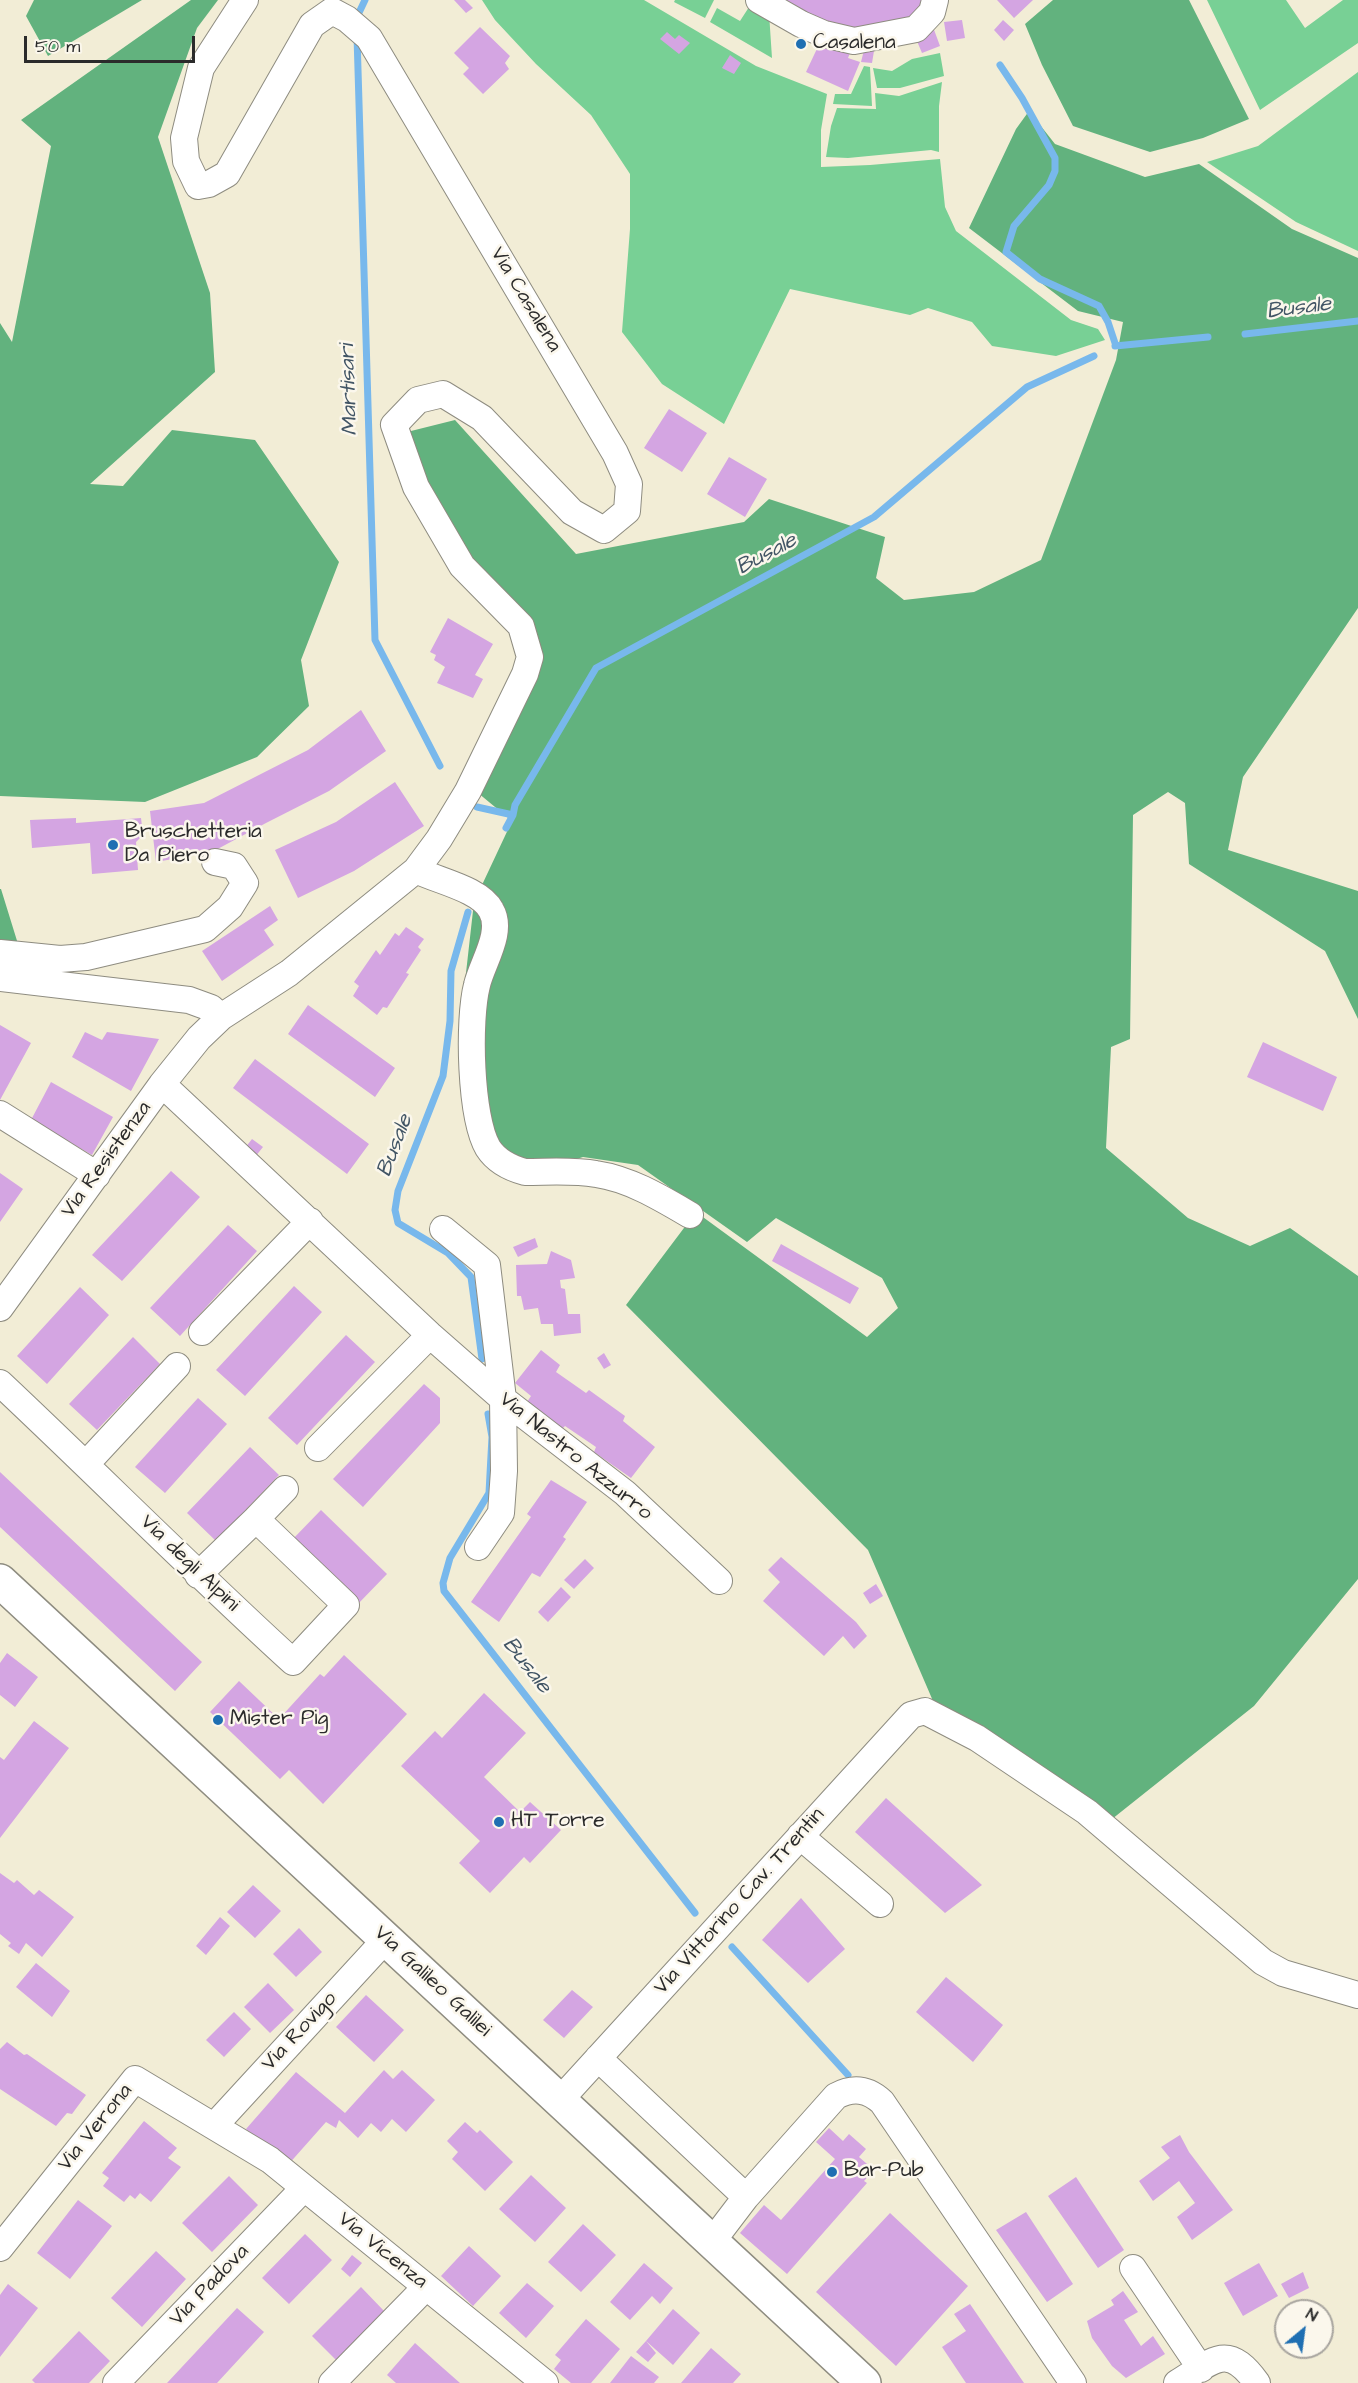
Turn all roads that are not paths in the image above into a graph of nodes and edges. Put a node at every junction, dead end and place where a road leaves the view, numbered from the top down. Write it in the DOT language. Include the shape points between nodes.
graph roads {
  1 [pos="245,0"];
  2 [pos="759,0"];
  3 [pos="933,6"];
  4 [pos="521,626"];
  5 [pos="215,862"];
  6 [pos="416,870"];
  7 [pos="0,953"];
  8 [pos="0,978"];
  9 [pos="221,1017"];
  10 [pos="162,1084"];
  11 [pos="0,1114"];
  12 [pos="97,1175"];
  13 [pos="690,1215"];
  14 [pos="310,1221"];
  15 [pos="443,1229"];
  16 [pos="0,1308"];
  17 [pos="202,1332"];
  18 [pos="430,1335"];
  19 [pos="177,1366"];
  20 [pos="0,1383"];
  21 [pos="503,1399"];
  22 [pos="318,1448"];
  23 [pos="86,1464"];
  24 [pos="285,1489"];
  25 [pos="256,1519"];
  26 [pos="478,1547"];
  27 [pos="198,1575"];
  28 [pos="0,1581"];
  29 [pos="719,1581"];
  30 [pos="800,1836"];
  31 [pos="880,1904"];
  32 [pos="386,1939"];
  33 [pos="1358,1995"];
  34 [pos="598,2058"];
  35 [pos="560,2100"];
  36 [pos="215,2125"];
  37 [pos="304,2188"];
  38 [pos="746,2197"];
  39 [pos="711,2243"];
  40 [pos="0,2248"];
  41 [pos="1133,2268"];
  42 [pos="426,2287"];
  43 [pos="1201,2368"];
  44 [pos="116,2383"];
  45 [pos="332,2383"];
  46 [pos="545,2383"];
  47 [pos="864,2383"];
  48 [pos="1073,2383"];
  49 [pos="1177,2383"];
  50 [pos="1257,2383"];
  1 -- 4 [label="street, Via Casalena" via="201,68 184,138 186,161 198,186 227,174 312,25 332,10 347,19 369,38 615,453 629,484 627,512 604,530 572,512 482,418 443,394 418,400 394,425 416,487 462,566"];
  2 -- 3 [label="street" via="802,27 854,41 893,38 916,29"];
  4 -- 6 [label="street, Via Resistenza" via="530,657 525,674 468,791"];
  5 -- 7 [label="street" via="234,866 245,883 230,907 205,929 86,957 60,959"];
  6 -- 9 [label="street, Via Resistenza" via="289,973"];
  6 -- 13 [label="street" via="480,897 491,910 495,924 473,1010 474,1077 488,1148 504,1164 525,1172 597,1174 647,1191"];
  8 -- 9 [label="street" via="189,1000 211,1008"];
  9 -- 10 [label="street, Via Resistenza"];
  10 -- 12 [label="street, Via Resistenza"];
  10 -- 14 [label="street, Via Nastro Azzurro"];
  11 -- 12 [label="street"];
  12 -- 16 [label="street, Via Resistenza"];
  14 -- 17 [label="street"];
  14 -- 18 [label="street, Via Nastro Azzurro"];
  15 -- 21 [label="street" via="487,1265"];
  18 -- 21 [label="street, Via Nastro Azzurro"];
  18 -- 22 [label="street"];
  19 -- 23 [label="street"];
  20 -- 23 [label="street, Via degli Alpini"];
  21 -- 26 [label="street" via="501,1513"];
  21 -- 29 [label="street, Via Nastro Azzurro" via="625,1493"];
  23 -- 27 [label="street, Via degli Alpini"];
  24 -- 25 [label="street"];
  25 -- 27 [label="street"];
  25 -- 27 [label="street, Via degli Alpini" via="346,1605 293,1662"];
  28 -- 32 [label="main road, Via Galileo Galilei"];
  30 -- 31 [label="street"];
  30 -- 33 [label="street, Via Vittorino Cav. Trentin" via="911,1715 925,1711 977,1738 1087,1812 1263,1962 1283,1973"];
  30 -- 34 [label="street, Via Vittorino Cav. Trentin"];
  32 -- 35 [label="main road, Via Galileo Galilei"];
  32 -- 36 [label="street, Via Rovigo"];
  34 -- 35 [label="street, Via Vittorino Cav. Trentin"];
  34 -- 38 [label="street"];
  35 -- 39 [label="main road, Via Galileo Galilei"];
  36 -- 37 [label="street, Via Vicenza" via="270,2160"];
  36 -- 40 [label="street, Via Verona" via="135,2079"];
  37 -- 42 [label="street, Via Vicenza"];
  37 -- 44 [label="street, Via Padova"];
  38 -- 39 [label="street"];
  38 -- 48 [label="street" via="836,2096 853,2090 868,2092 882,2102"];
  39 -- 47 [label="main road, Via Galileo Galilei"];
  41 -- 43 [label="street"];
  42 -- 45 [label="street"];
  42 -- 46 [label="street, Via Vicenza"];
  43 -- 49 [label="street"];
  43 -- 50 [label="street" via="1217,2359 1237,2361 1245,2365"];
}
